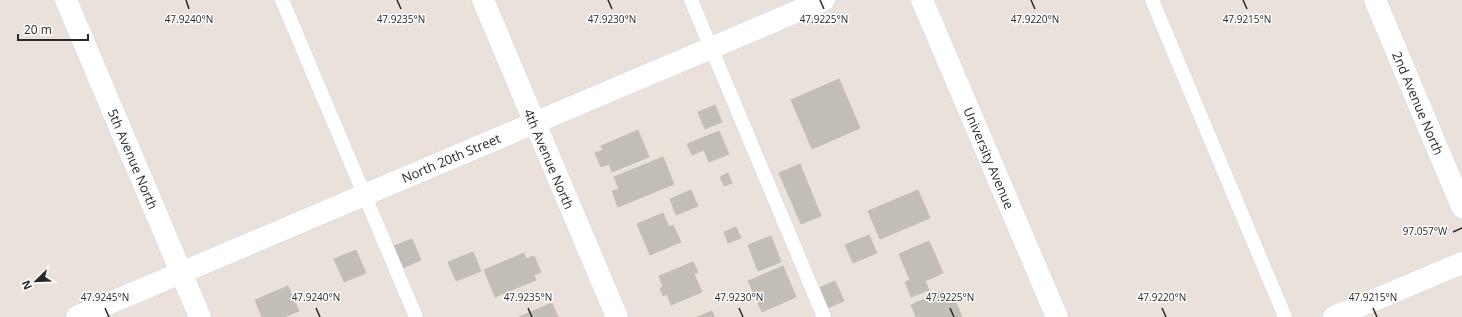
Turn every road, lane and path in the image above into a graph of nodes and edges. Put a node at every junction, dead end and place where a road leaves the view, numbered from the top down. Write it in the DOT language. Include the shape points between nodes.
graph roads {
  1 [pos="66,0"];
  2 [pos="282,0"];
  3 [pos="483,0"];
  4 [pos="690,0"];
  5 [pos="824,0"];
  6 [pos="922,0"];
  7 [pos="1152,0"];
  8 [pos="1375,0"];
  9 [pos="711,48"];
  10 [pos="534,123"];
  11 [pos="364,195"];
  12 [pos="1462,207"];
  13 [pos="1462,263"];
  14 [pos="182,273"];
  15 [pos="77,317"];
  16 [pos="200,317"];
  17 [pos="416,317"];
  18 [pos="617,317"];
  19 [pos="824,317"];
  20 [pos="1057,317"];
  21 [pos="1286,317"];
  22 [pos="1334,317"];
  1 -- 14 [label="street, 5th Avenue North"];
  2 -- 11 [label="lane"];
  3 -- 10 [label="street, 4th Avenue North"];
  4 -- 9 [label="lane"];
  5 -- 9 [label="street, North 20th Street"];
  6 -- 20 [label="street, University Avenue"];
  7 -- 21 [label="lane"];
  8 -- 12 [label="street, 2nd Avenue North"];
  9 -- 10 [label="street, North 20th Street"];
  9 -- 19 [label="lane"];
  10 -- 11 [label="street, North 20th Street"];
  10 -- 18 [label="street, 4th Avenue North"];
  11 -- 14 [label="street, North 20th Street"];
  11 -- 17 [label="lane"];
  13 -- 22 [label="street"];
  14 -- 15 [label="street, North 20th Street"];
  14 -- 16 [label="street, 5th Avenue North"];
}
